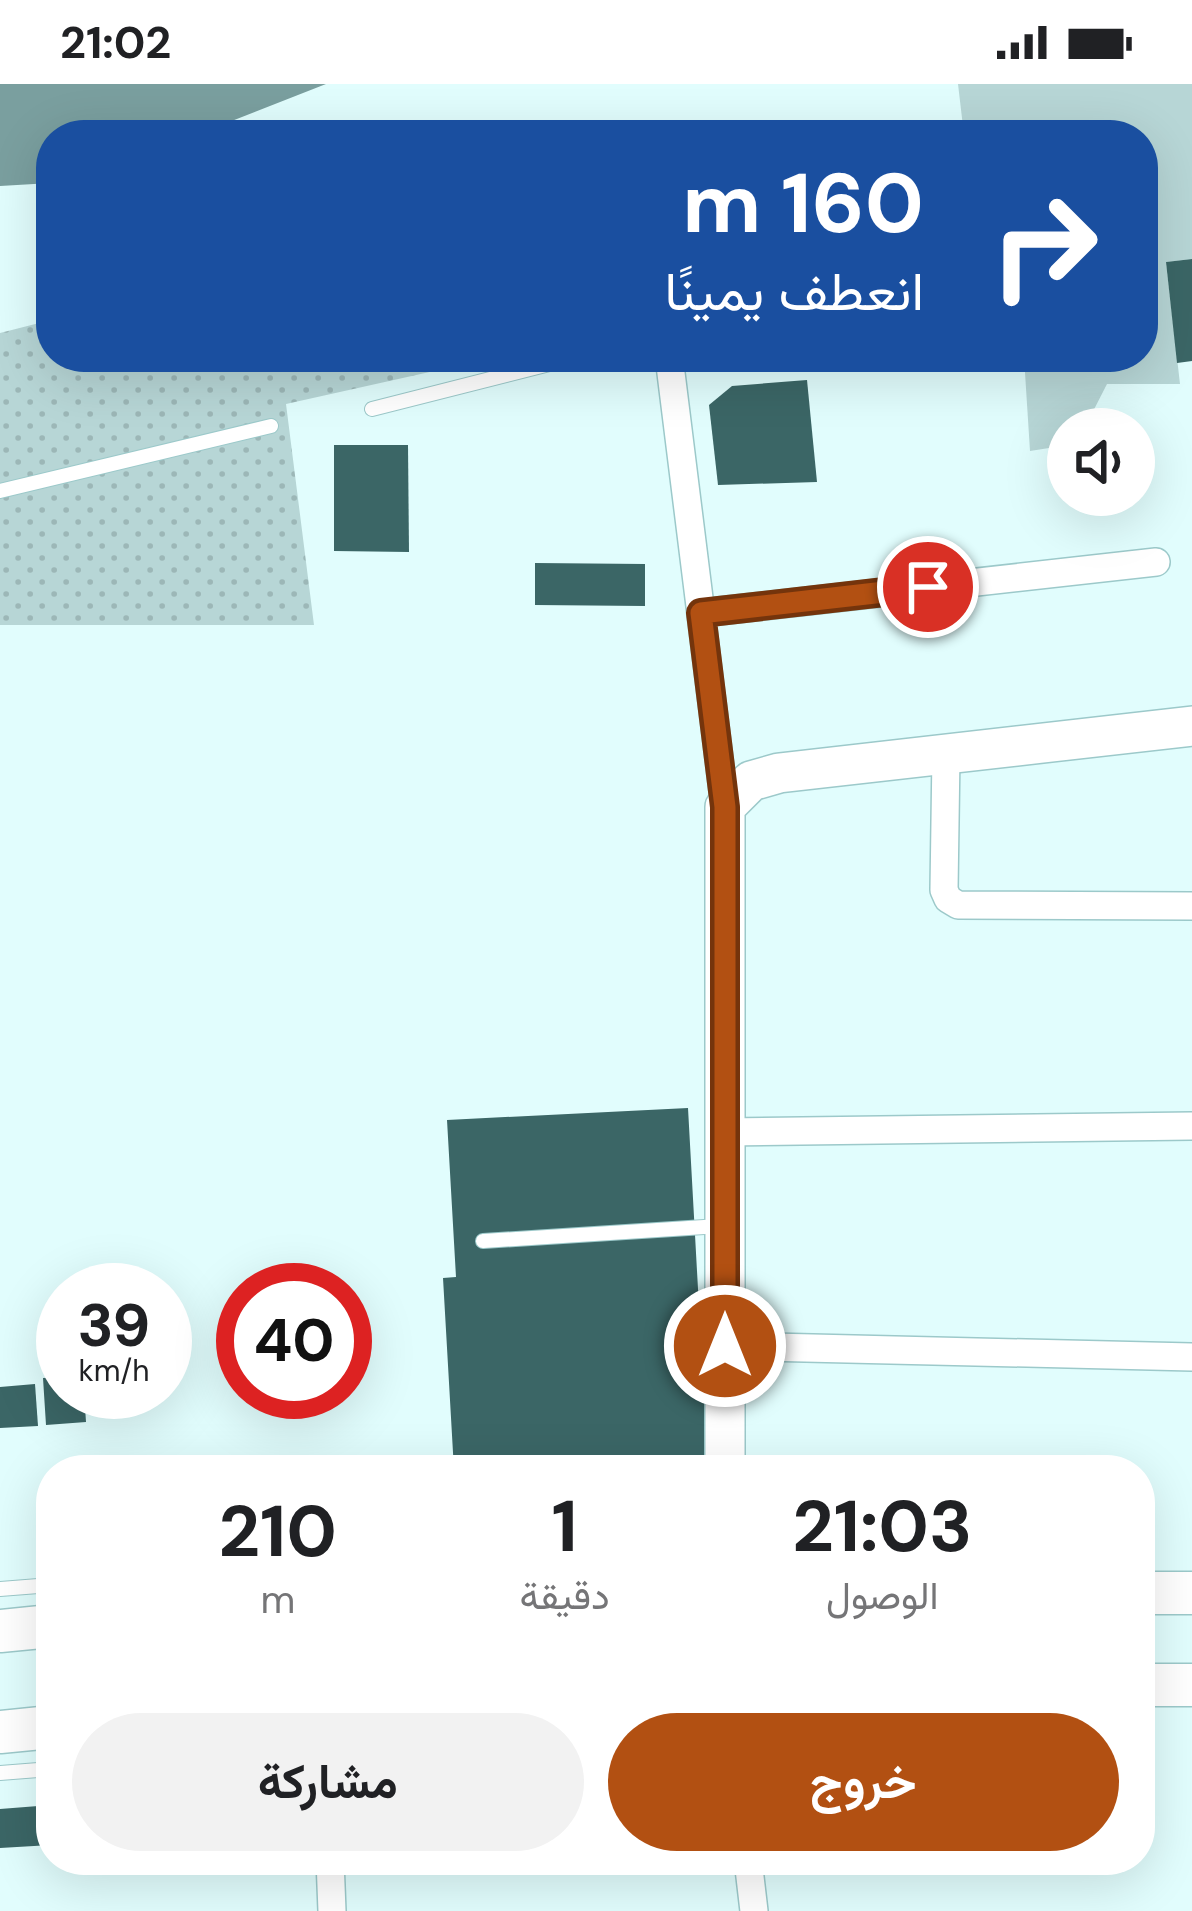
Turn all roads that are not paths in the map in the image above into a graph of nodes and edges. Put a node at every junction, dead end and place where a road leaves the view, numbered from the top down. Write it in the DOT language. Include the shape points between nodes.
graph roads {
  1 [pos="518,372"];
  2 [pos="672,372"];
  3 [pos="372,409"];
  4 [pos="271,426"];
  5 [pos="0,491"];
  6 [pos="1156,562"];
  7 [pos="701,613"];
  8 [pos="1192,726"];
  9 [pos="946,754"];
  10 [pos="725,807"];
  11 [pos="1192,906"];
  12 [pos="1192,1126"];
  13 [pos="725,1132"];
  14 [pos="725,1226"];
  15 [pos="483,1240"];
  16 [pos="725,1346"];
  17 [pos="1192,1357"];
  18 [pos="725,1455"];
  19 [pos="36,1586"];
  20 [pos="0,1589"];
  21 [pos="1155,1593"];
  22 [pos="1192,1594"];
  23 [pos="36,1627"];
  24 [pos="0,1631"];
  25 [pos="1192,1684"];
  26 [pos="1155,1688"];
  27 [pos="1155,1693"];
  28 [pos="1192,1703"];
  29 [pos="36,1728"];
  30 [pos="0,1732"];
  31 [pos="36,1770"];
  32 [pos="0,1773"];
  33 [pos="331,1875"];
  34 [pos="750,1875"];
  35 [pos="332,1911"];
  36 [pos="754,1911"];
  1 -- 3 [label="lane"];
  2 -- 7 [label="street"];
  4 -- 5 [label="lane"];
  6 -- 7 [label="street"];
  7 -- 10 [label="street"];
  8 -- 9 [label="street"];
  9 -- 10 [label="street" via="779,772 751,781"];
  9 -- 11 [label="street" via="948,899"];
  10 -- 13 [label="street"];
  12 -- 13 [label="street"];
  13 -- 14 [label="street"];
  14 -- 15 [label="lane"];
  14 -- 16 [label="street"];
  16 -- 17 [label="street"];
  16 -- 18 [label="street"];
  19 -- 20 [label="lane"];
  21 -- 22 [label="main road"];
  23 -- 24 [label="main road"];
  25 -- 26 [label="main road"];
  27 -- 28 [label="street"];
  29 -- 30 [label="main road"];
  31 -- 32 [label="lane"];
  33 -- 35 [label="street"];
  34 -- 36 [label="street"];
}
